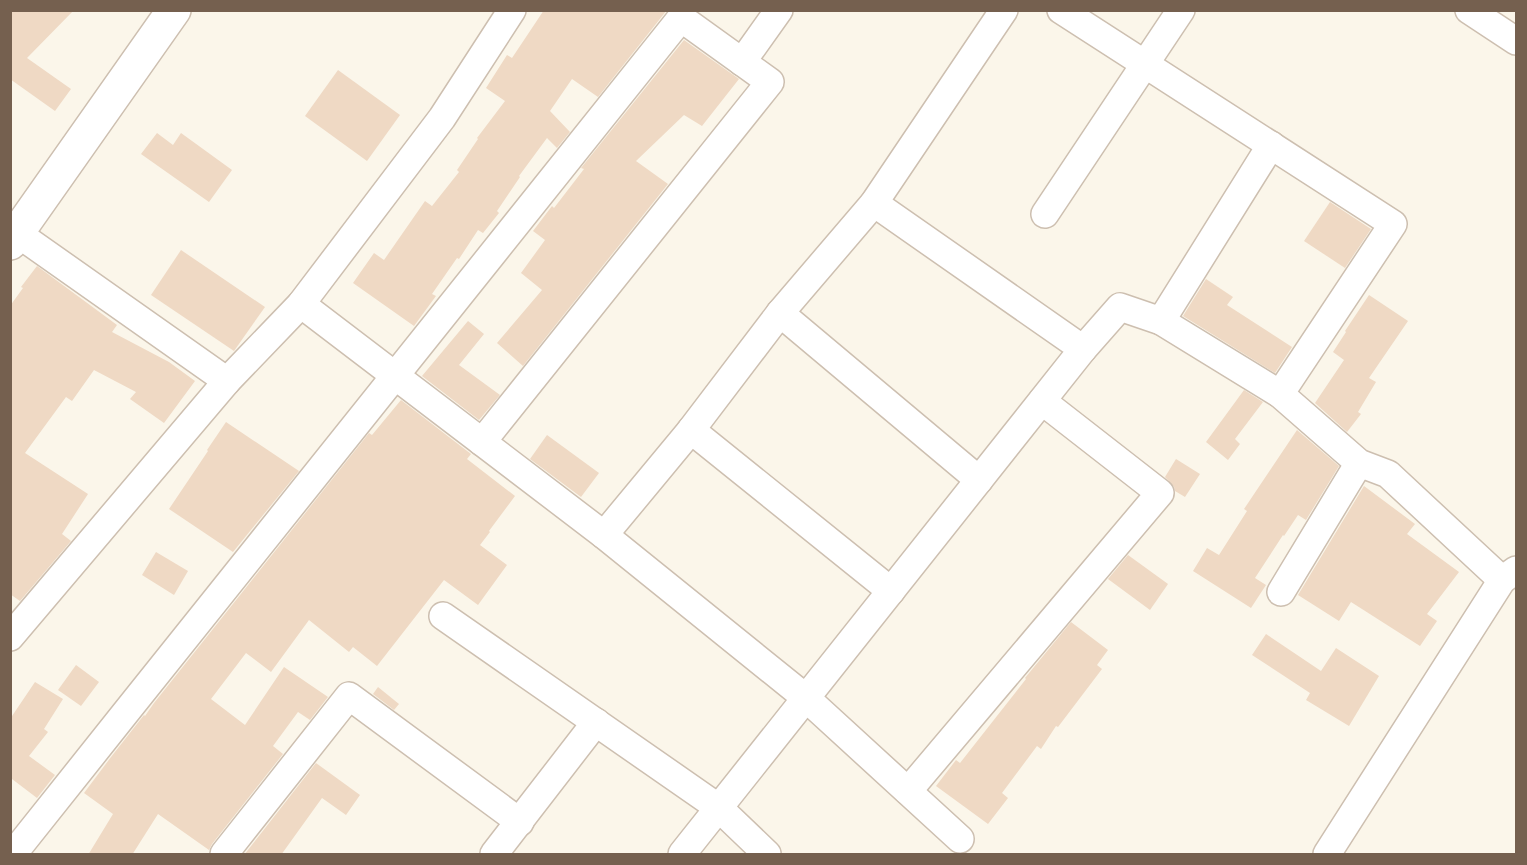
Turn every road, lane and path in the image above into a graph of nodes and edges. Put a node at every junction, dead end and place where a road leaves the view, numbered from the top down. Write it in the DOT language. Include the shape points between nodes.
graph roads {
  1 [pos="174,10"];
  2 [pos="512,10"];
  3 [pos="779,10"];
  4 [pos="1004,10"];
  5 [pos="1061,10"];
  6 [pos="1181,10"];
  7 [pos="1469,10"];
  8 [pos="1516,41"];
  9 [pos="742,62"];
  10 [pos="1144,64"];
  11 [pos="1271,146"];
  12 [pos="874,203"];
  13 [pos="1045,214"];
  14 [pos="14,238"];
  15 [pos="301,304"];
  16 [pos="780,313"];
  17 [pos="1161,321"];
  18 [pos="1083,349"];
  19 [pos="395,376"];
  20 [pos="227,381"];
  21 [pos="1280,394"];
  22 [pos="1042,401"];
  23 [pos="691,430"];
  24 [pos="482,442"];
  25 [pos="1359,463"];
  26 [pos="979,480"];
  27 [pos="604,535"];
  28 [pos="1509,575"];
  29 [pos="891,591"];
  30 [pos="1281,592"];
  31 [pos="443,616"];
  32 [pos="10,637"];
  33 [pos="806,698"];
  34 [pos="596,722"];
  35 [pos="908,792"];
  36 [pos="719,808"];
  37 [pos="520,822"];
  38 [pos="960,839"];
  39 [pos="13,855"];
  40 [pos="224,855"];
  41 [pos="494,855"];
  42 [pos="682,855"];
  43 [pos="767,855"];
  44 [pos="1327,855"];
  1 -- 14 [label="street"];
  2 -- 15 [label="street" via="442,118"];
  3 -- 9 [label="street"];
  4 -- 12 [label="street"];
  5 -- 10 [label="street"];
  6 -- 10 [label="street"];
  7 -- 8 [label="street"];
  9 -- 19 [label="street" via="681,18"];
  9 -- 24 [label="street" via="770,82"];
  10 -- 11 [label="street"];
  10 -- 13 [label="street"];
  11 -- 17 [label="street"];
  11 -- 21 [label="street" via="1393,224"];
  12 -- 16 [label="street"];
  12 -- 18 [label="street"];
  14 -- 20 [label="street"];
  15 -- 19 [label="street"];
  15 -- 20 [label="street"];
  16 -- 23 [label="street"];
  16 -- 26 [label="street"];
  17 -- 18 [label="street" via="1120,307"];
  17 -- 21 [label="street"];
  18 -- 22 [label="street"];
  19 -- 24 [label="street"];
  19 -- 39 [label="street"];
  20 -- 32 [label="street"];
  21 -- 25 [label="street"];
  22 -- 26 [label="street"];
  22 -- 35 [label="street" via="1160,493"];
  23 -- 27 [label="street"];
  23 -- 29 [label="street"];
  24 -- 27 [label="street"];
  25 -- 28 [label="street" via="1388,474"];
  25 -- 30 [label="street"];
  26 -- 29 [label="street"];
  27 -- 33 [label="street"];
  28 -- 44 [label="street"];
  29 -- 33 [label="street"];
  31 -- 34 [label="street"];
  33 -- 35 [label="street"];
  33 -- 36 [label="street"];
  34 -- 36 [label="street"];
  34 -- 37 [label="street"];
  35 -- 38 [label="street"];
  36 -- 42 [label="street"];
  36 -- 43 [label="street"];
  37 -- 40 [label="street" via="349,696"];
  37 -- 41 [label="street"];
}
